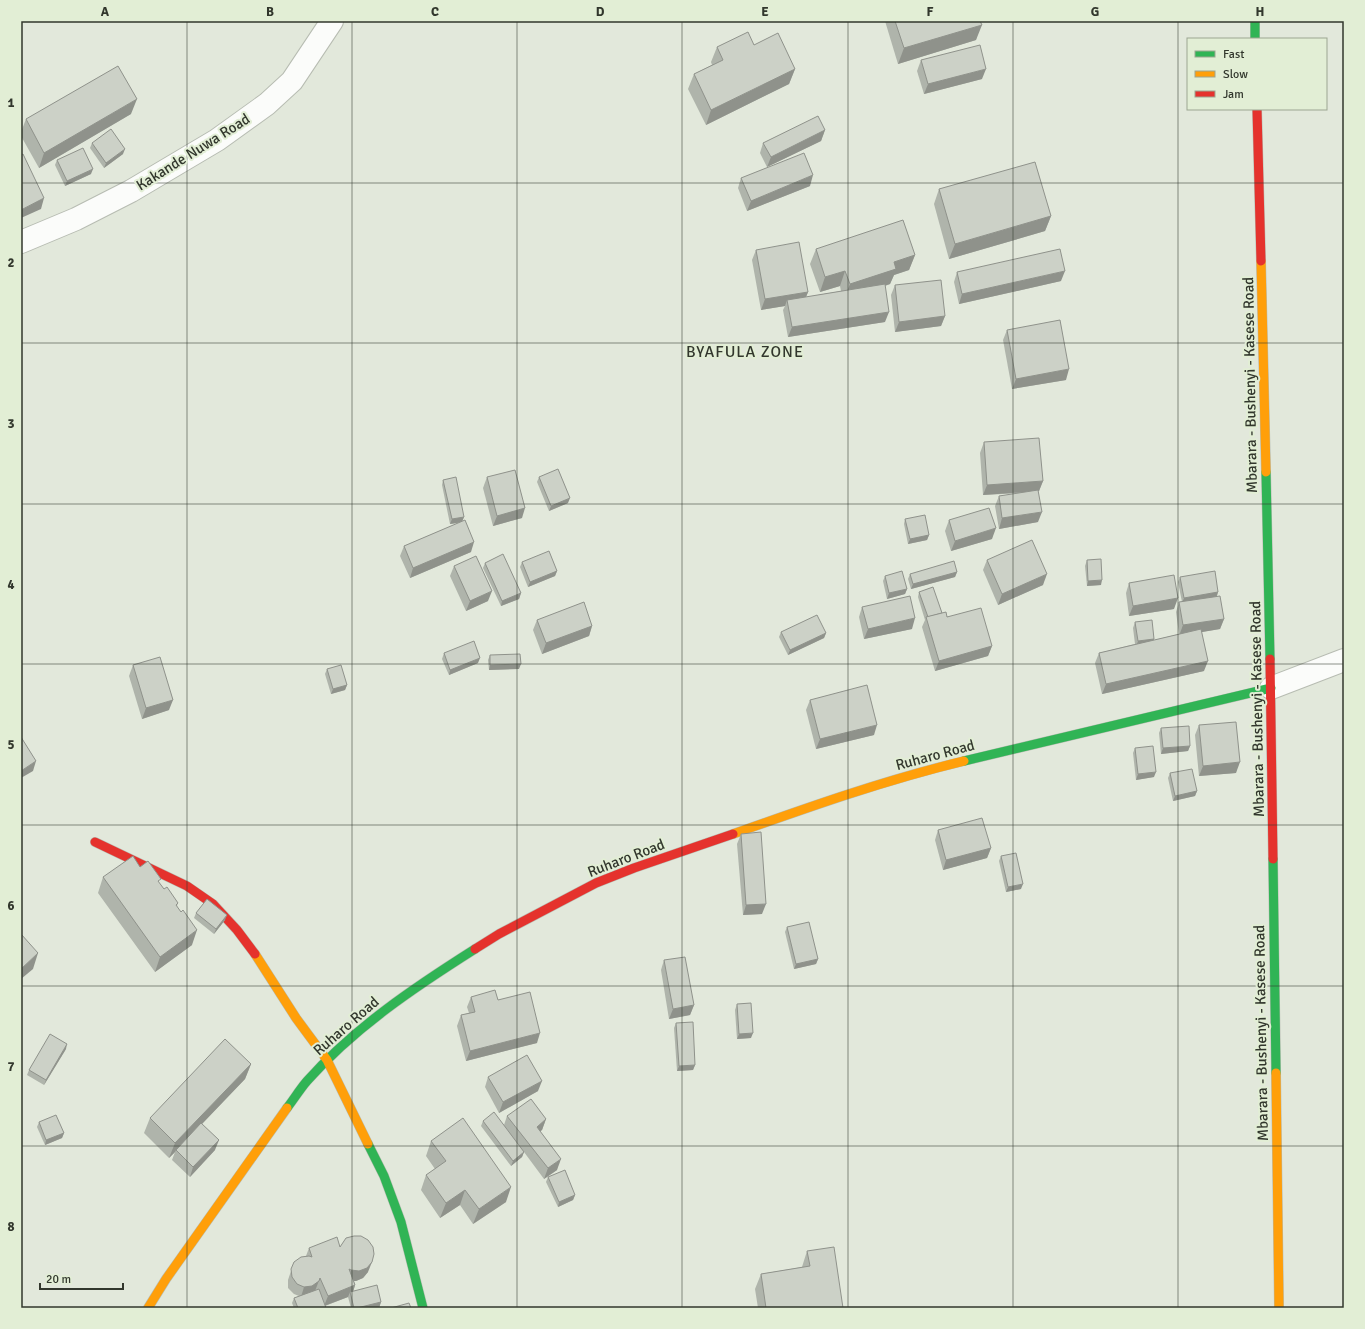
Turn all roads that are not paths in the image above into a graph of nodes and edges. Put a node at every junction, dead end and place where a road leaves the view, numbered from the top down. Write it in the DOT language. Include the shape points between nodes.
graph roads {
  1 [pos="332,21"];
  2 [pos="1255,21"];
  3 [pos="1255,38"];
  4 [pos="1257,110"];
  5 [pos="21,242"];
  6 [pos="1344,660"];
  7 [pos="1271,688"];
  8 [pos="95,842"];
  9 [pos="327,1060"];
  10 [pos="148,1308"];
  11 [pos="423,1308"];
  12 [pos="1279,1308"];
  1 -- 5 [label="street, Kakande Nuwa Road" via="292,80 267,104 217,140 131,191 76,219"];
  2 -- 3 [label="street"];
  4 -- 7 [label="street, Mbarara - Bushenyi - Kasese Road"];
  6 -- 7 [label="street"];
  7 -- 9 [label="street, Ruharo Road" via="938,767 841,796 628,870 548,907 439,971 378,1014"];
  7 -- 12 [label="street, Mbarara - Bushenyi - Kasese Road"];
  8 -- 9 [label="street" via="186,886 213,904 237,930"];
  9 -- 10 [label="street, Ruharo Road" via="306,1082"];
  9 -- 11 [label="street" via="384,1176 401,1222"];
}
